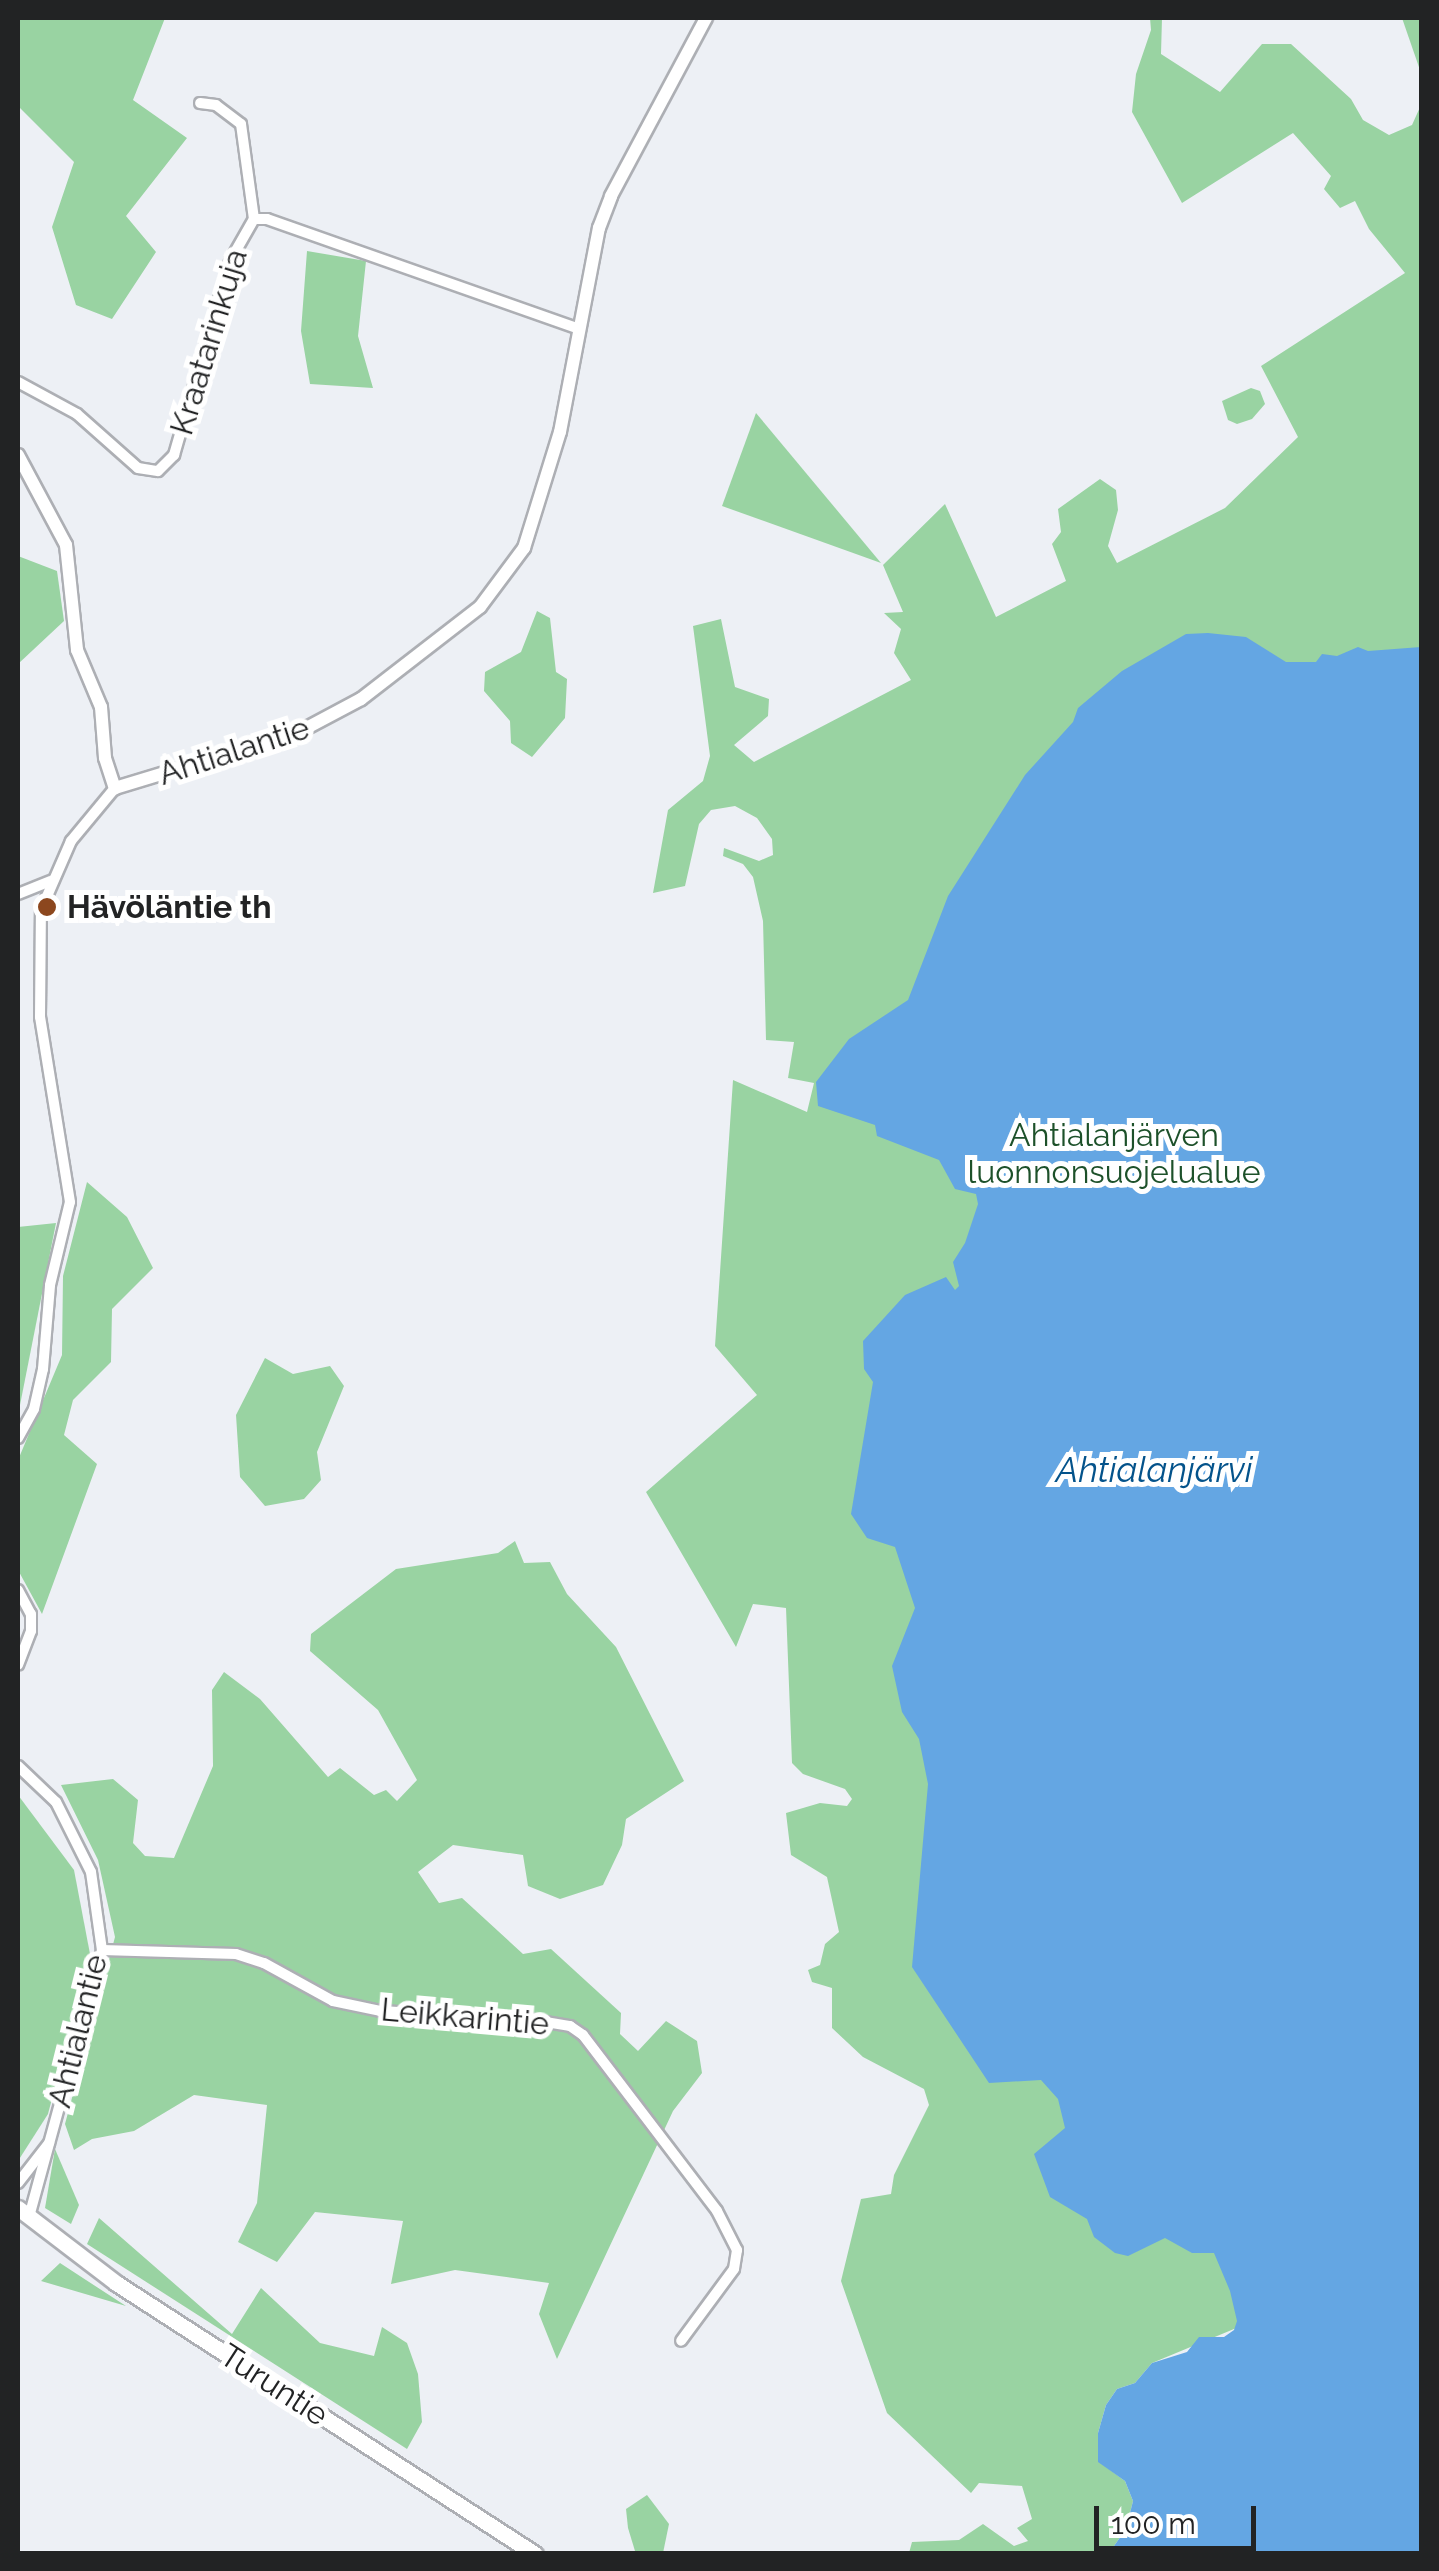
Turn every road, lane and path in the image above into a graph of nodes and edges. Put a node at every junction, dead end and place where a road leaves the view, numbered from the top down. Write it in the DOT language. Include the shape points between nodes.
graph roads {
  1 [pos="706,18"];
  2 [pos="200,103"];
  3 [pos="254,219"];
  4 [pos="580,329"];
  5 [pos="18,382"];
  6 [pos="18,455"];
  7 [pos="115,788"];
  8 [pos="51,880"];
  9 [pos="21,893"];
  10 [pos="41,910"];
  11 [pos="18,1438"];
  12 [pos="18,1590"];
  13 [pos="18,1664"];
  14 [pos="18,1766"];
  15 [pos="102,1950"];
  16 [pos="50,2142"];
  17 [pos="18,2183"];
  18 [pos="23,2212"];
  19 [pos="681,2342"];
  20 [pos="536,2554"];
  1 -- 4 [label="street, Ahtialantie" via="611,196"];
  2 -- 3 [label="street, Kraatarinkuja" via="216,105 240,124"];
  3 -- 4 [label="street, Kraatarinkuja"];
  3 -- 5 [label="street, Kraatarinkuja" via="230,261 174,455 158,471 130,464 77,414"];
  4 -- 7 [label="street, Ahtialantie" via="560,432 524,548 480,607 328,718"];
  6 -- 7 [label="street" via="66,545 79,659 101,708"];
  7 -- 8 [label="street, Ahtialantie" via="71,841"];
  8 -- 9 [label="street"];
  8 -- 10 [label="street, Ahtialantie"];
  9 -- 10 [label="street"];
  10 -- 11 [label="street, Ahtialantie" via="40,1017 70,1202 50,1285 43,1370 34,1409"];
  12 -- 13 [label="street" via="31,1631"];
  14 -- 15 [label="street, Ahtialantie" via="56,1802 91,1872"];
  15 -- 16 [label="street, Ahtialantie"];
  15 -- 19 [label="street, Leikkarintie" via="236,1954 333,2001 380,2012 570,2026 717,2211 737,2250 734,2270"];
  16 -- 17 [label="street, Ahtialantie"];
  16 -- 18 [label="street, Ahtialantie"];
  18 -- 20 [label="main road, Turuntie" via="116,2283"];
}
